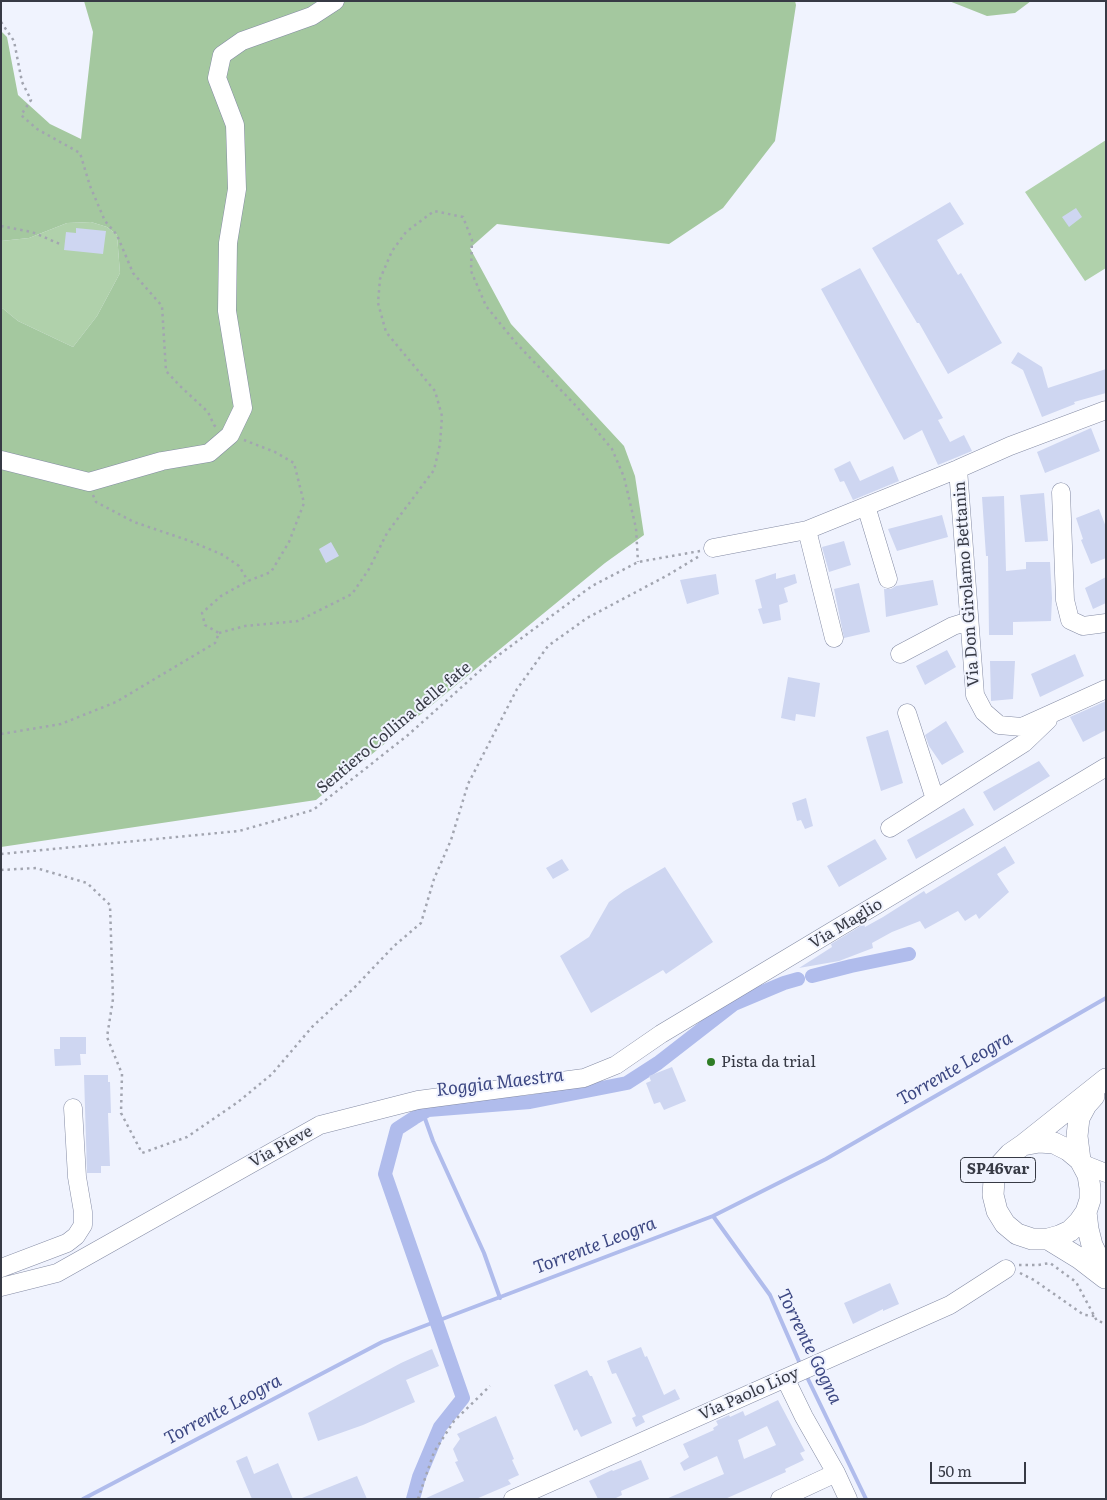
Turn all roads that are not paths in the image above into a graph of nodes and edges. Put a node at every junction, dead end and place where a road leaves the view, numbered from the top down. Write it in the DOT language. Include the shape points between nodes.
graph roads {
  1 [pos="335,1"];
  2 [pos="1106,410"];
  3 [pos="1,460"];
  4 [pos="958,469"];
  5 [pos="1061,492"];
  6 [pos="866,506"];
  7 [pos="807,530"];
  8 [pos="713,548"];
  9 [pos="888,579"];
  10 [pos="969,621"];
  11 [pos="1106,623"];
  12 [pos="834,638"];
  13 [pos="900,654"];
  14 [pos="1106,689"];
  15 [pos="1058,712"];
  16 [pos="907,713"];
  17 [pos="1106,767"];
  18 [pos="935,799"];
  19 [pos="890,828"];
  20 [pos="584,1078"];
  21 [pos="1106,1079"];
  22 [pos="1106,1086"];
  23 [pos="73,1108"];
  24 [pos="1023,1146"];
  25 [pos="1081,1162"];
  26 [pos="1106,1172"];
  27 [pos="1086,1212"];
  28 [pos="1048,1240"];
  29 [pos="1,1268"];
  30 [pos="1006,1269"];
  31 [pos="1106,1274"];
  32 [pos="1106,1279"];
  33 [pos="1,1287"];
  34 [pos="797,1372"];
  35 [pos="836,1473"];
  36 [pos="514,1499"];
  37 [pos="780,1499"];
  38 [pos="848,1499"];
  1 -- 3 [label="street" via="312,16 242,41 222,55 217,78 235,124 237,190 228,243 227,311 243,408 230,435 209,453 162,461 89,482"];
  2 -- 4 [label="street"];
  4 -- 6 [label="street"];
  4 -- 10 [label="street, Via Don Girolamo Bettanin"];
  5 -- 11 [label="street" via="1065,600 1070,620 1083,626"];
  6 -- 7 [label="street"];
  6 -- 9 [label="street"];
  7 -- 8 [label="street"];
  7 -- 12 [label="street"];
  10 -- 13 [label="street"];
  10 -- 15 [label="street, Via Don Girolamo Bettanin" via="975,695 984,712 999,725 1022,727"];
  14 -- 15 [label="street, Via Don Girolamo Bettanin"];
  15 -- 18 [label="street" via="1024,744"];
  16 -- 18 [label="street"];
  17 -- 20 [label="street, Via Maglio" via="661,1034 616,1065"];
  18 -- 19 [label="street"];
  20 -- 33 [label="street, Via Pieve" via="418,1100 320,1125 57,1273"];
  21 -- 24 [label="main road, SP46var"];
  22 -- 25 [label="main road" via="1086,1105 1079,1118 1077,1136"];
  23 -- 29 [label="street" via="82,1225 67,1243"];
  24 -- 25 [label="main road, SP46var" via="1038,1142 1054,1143"];
  24 -- 28 [label="main road, SP46var" via="1000,1166 994,1180 993,1196 1005,1224 1017,1234"];
  25 -- 26 [label="street"];
  25 -- 27 [label="main road" via="1090,1188"];
  27 -- 28 [label="main road" via="1070,1230"];
  27 -- 31 [label="main road" via="1092,1245"];
  28 -- 32 [label="main road, SP46var"];
  30 -- 34 [label="street, Via Paolo Lioy" via="950,1306"];
  34 -- 35 [label="street" via="804,1418"];
  34 -- 36 [label="street, Via Paolo Lioy"];
  35 -- 37 [label="street"];
  35 -- 38 [label="street"];
}
